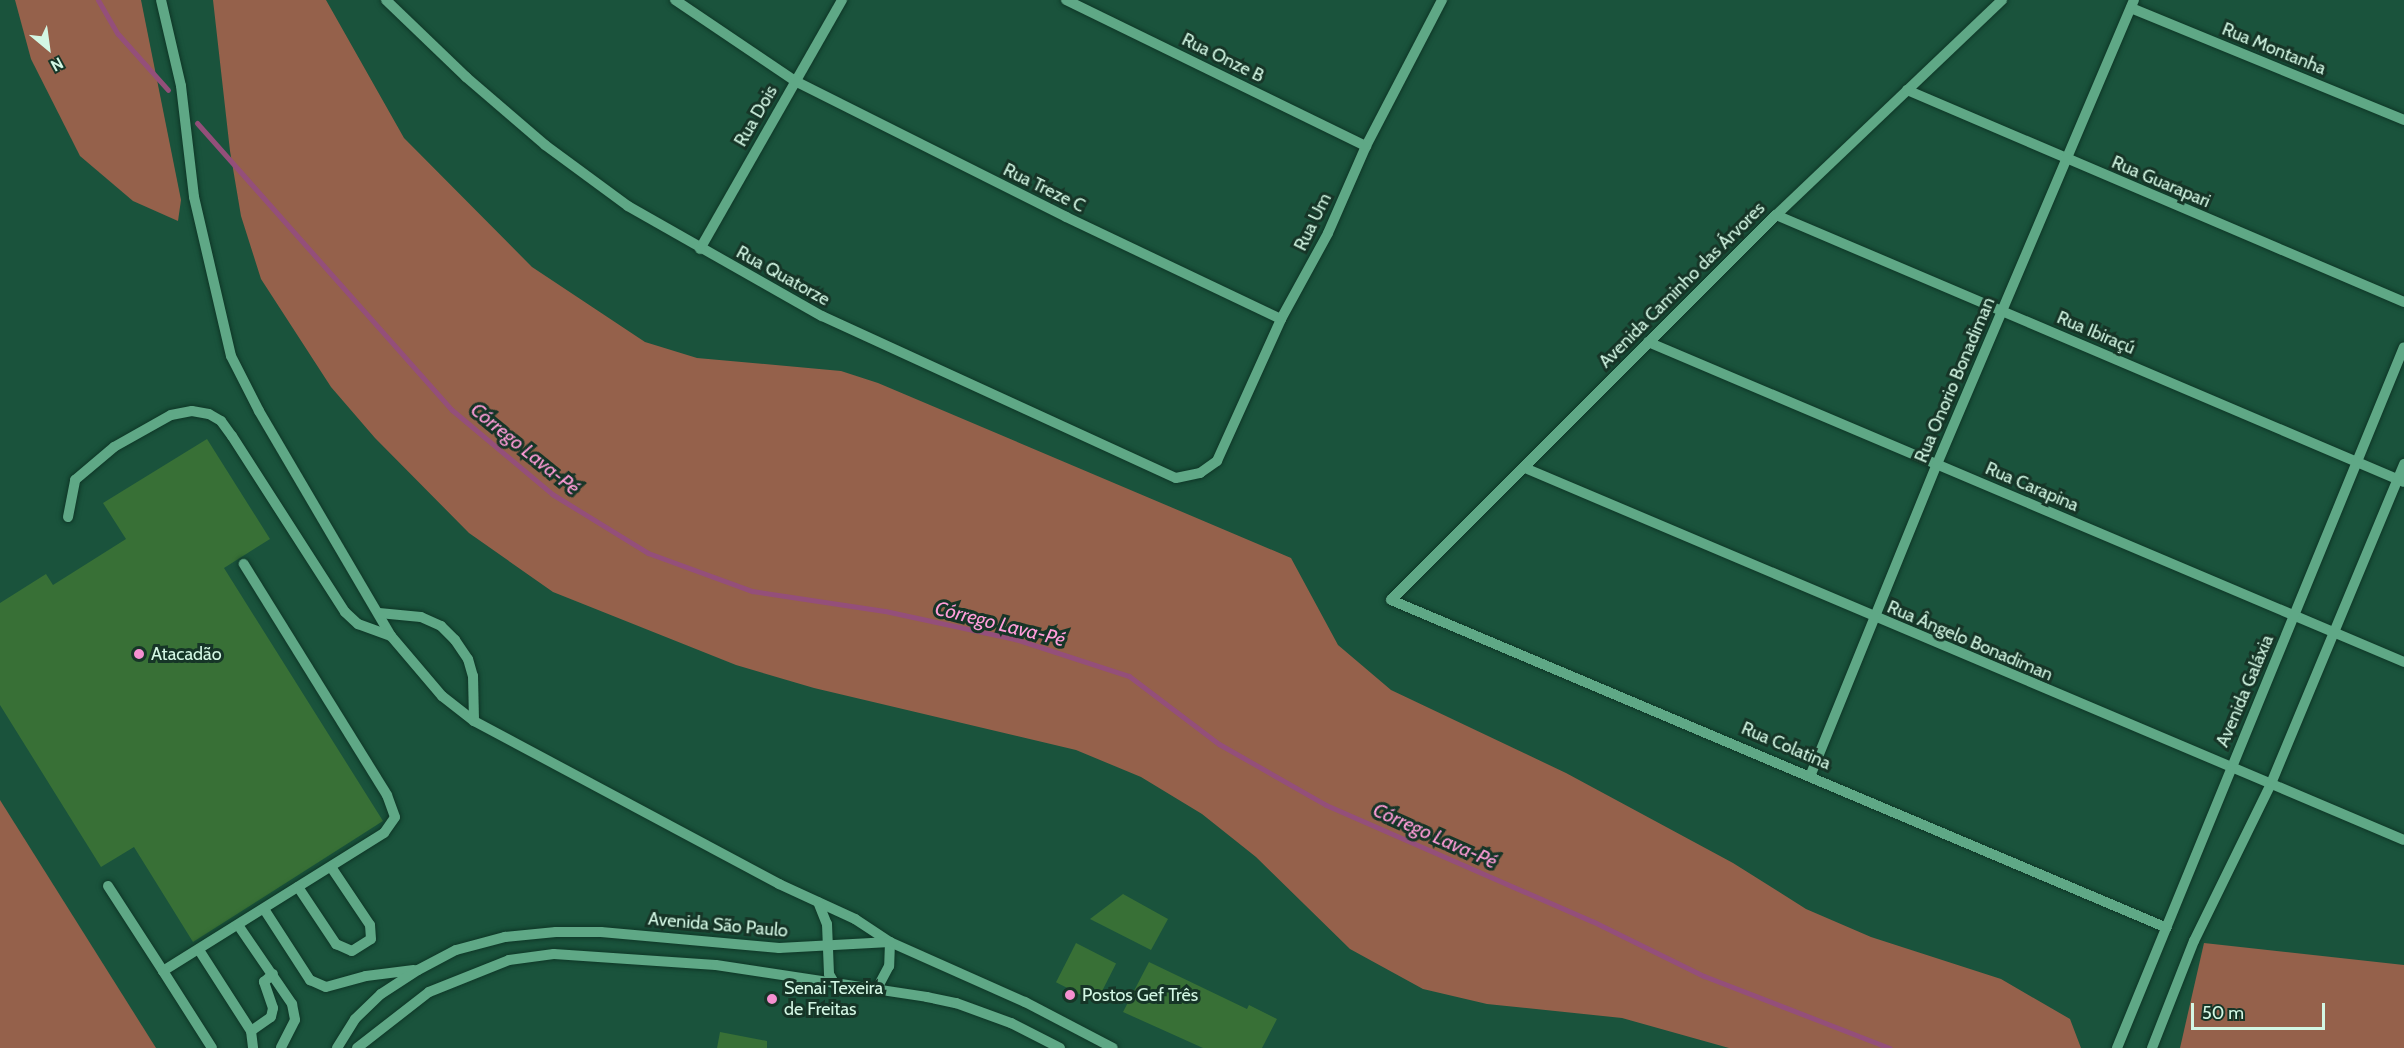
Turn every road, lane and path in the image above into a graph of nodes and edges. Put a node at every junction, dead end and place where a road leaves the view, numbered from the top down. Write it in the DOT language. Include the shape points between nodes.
graph roads {
  1 [pos="161,0"];
  2 [pos="386,0"];
  3 [pos="675,0"];
  4 [pos="842,0"];
  5 [pos="1066,0"];
  6 [pos="1442,0"];
  7 [pos="2002,0"];
  8 [pos="2133,4"];
  9 [pos="795,81"];
  10 [pos="1907,90"];
  11 [pos="2404,120"];
  12 [pos="1366,146"];
  13 [pos="2068,161"];
  14 [pos="1776,215"];
  15 [pos="700,249"];
  16 [pos="2404,302"];
  17 [pos="2002,311"];
  18 [pos="1281,319"];
  19 [pos="1648,342"];
  20 [pos="2404,347"];
  21 [pos="2355,460"];
  22 [pos="1217,461"];
  23 [pos="1937,464"];
  24 [pos="2404,464"];
  25 [pos="1525,468"];
  26 [pos="2400,481"];
  27 [pos="68,517"];
  28 [pos="244,564"];
  29 [pos="1391,600"];
  30 [pos="378,613"];
  31 [pos="2294,616"];
  32 [pos="1873,619"];
  33 [pos="2333,633"];
  34 [pos="391,636"];
  35 [pos="2404,663"];
  36 [pos="474,721"];
  37 [pos="2230,769"];
  38 [pos="1811,774"];
  39 [pos="2270,786"];
  40 [pos="2404,840"];
  41 [pos="331,867"];
  42 [pos="108,886"];
  43 [pos="298,887"];
  44 [pos="818,902"];
  45 [pos="264,909"];
  46 [pos="238,925"];
  47 [pos="2167,928"];
  48 [pos="890,942"];
  49 [pos="830,945"];
  50 [pos="199,950"];
  51 [pos="418,970"];
  52 [pos="163,971"];
  53 [pos="273,974"];
  54 [pos="836,986"];
  55 [pos="877,989"];
  56 [pos="251,1031"];
  57 [pos="212,1048"];
  58 [pos="253,1048"];
  59 [pos="281,1048"];
  60 [pos="337,1048"];
  61 [pos="357,1048"];
  62 [pos="1060,1048"];
  63 [pos="1113,1048"];
  64 [pos="2117,1048"];
  65 [pos="2152,1048"];
  1 -- 30 [label="street" via="180,87 194,197 231,356 259,411"];
  2 -- 15 [label="street, Rua Quatorze" via="545,146 628,206"];
  3 -- 9 [label="street, Rua Treze C"];
  4 -- 9 [label="street, Rua Dois"];
  5 -- 12 [label="street, Rua Onze B"];
  6 -- 12 [label="street, Rua Um"];
  7 -- 10 [label="street, Avenida Caminho das Árvores"];
  8 -- 11 [label="street, Rua Montanha"];
  8 -- 13 [label="street, Rua Onorio Bonadiman"];
  9 -- 15 [label="street, Rua Dois"];
  9 -- 18 [label="street, Rua Treze C" via="1066,218"];
  10 -- 13 [label="street, Rua Guarapari"];
  10 -- 14 [label="street, Avenida Caminho das Árvores"];
  12 -- 18 [label="street, Rua Um" via="1328,233"];
  13 -- 16 [label="street, Rua Guarapari"];
  13 -- 17 [label="street, Rua Onorio Bonadiman"];
  14 -- 17 [label="street, Rua Ibiraçú"];
  14 -- 19 [label="street, Avenida Caminho das Árvores"];
  15 -- 22 [label="street, Rua Quatorze" via="822,316 1176,478 1200,473"];
  17 -- 21 [label="street, Rua Ibiraçú"];
  17 -- 23 [label="street, Rua Onorio Bonadiman"];
  18 -- 22 [label="street, Rua Um"];
  19 -- 23 [label="street, Rua Carapina"];
  19 -- 25 [label="street, Avenida Caminho das Árvores"];
  20 -- 21 [label="street, Avenida Galáxia"];
  21 -- 26 [label="street, Rua Ibiraçú"];
  21 -- 31 [label="street, Avenida Galáxia"];
  23 -- 31 [label="street, Rua Carapina"];
  23 -- 32 [label="street, Rua Onorio Bonadiman"];
  24 -- 26 [label="street"];
  25 -- 29 [label="street, Avenida Caminho das Árvores"];
  25 -- 32 [label="street, Rua Ângelo Bonadiman"];
  26 -- 33 [label="street"];
  27 -- 34 [label="street" via="75,480 114,447 171,415 192,411 209,414 221,421 232,436 345,612 358,624"];
  28 -- 41 [label="street" via="393,806 395,817 384,832"];
  29 -- 38 [label="street, Rua Colatina"];
  30 -- 34 [label="street"];
  30 -- 36 [label="street" via="421,616 441,626 454,640 468,659 473,676"];
  31 -- 33 [label="street, Rua Carapina"];
  31 -- 37 [label="street, Avenida Galáxia"];
  32 -- 37 [label="street, Rua Ângelo Bonadiman"];
  32 -- 38 [label="street, Rua Onorio Bonadiman"];
  33 -- 35 [label="street, Rua Carapina"];
  33 -- 39 [label="street"];
  34 -- 36 [label="street" via="442,696"];
  36 -- 44 [label="street"];
  37 -- 39 [label="street, Rua Ângelo Bonadiman"];
  37 -- 47 [label="street, Avenida Galáxia"];
  38 -- 47 [label="street, Rua Colatina"];
  39 -- 40 [label="street, Rua Ângelo Bonadiman"];
  39 -- 65 [label="street" via="2194,942"];
  41 -- 43 [label="street"];
  41 -- 43 [label="street" via="372,932 371,939 352,951 336,944"];
  42 -- 52 [label="street"];
  43 -- 45 [label="street"];
  44 -- 48 [label="street" via="855,919"];
  44 -- 49 [label="street"];
  45 -- 46 [label="street"];
  45 -- 51 [label="street" via="310,980 326,987 366,976"];
  46 -- 50 [label="street"];
  46 -- 53 [label="street"];
  47 -- 64 [label="street, Avenida Galáxia"];
  48 -- 49 [label="street, Avenida São Paulo"];
  48 -- 55 [label="street" via="889,966"];
  48 -- 63 [label="street, Avenida São Paulo" via="1025,1002"];
  49 -- 51 [label="street, Avenida São Paulo" via="779,948 601,932 555,932 505,937 456,951"];
  49 -- 54 [label="street" via="829,974"];
  50 -- 52 [label="street"];
  50 -- 56 [label="street"];
  51 -- 60 [label="street, Avenida São Paulo" via="381,994 355,1019"];
  52 -- 57 [label="street"];
  53 -- 56 [label="street" via="264,982 273,1008 271,1017"];
  53 -- 59 [label="street" via="292,1004 295,1020"];
  54 -- 55 [label="street"];
  54 -- 61 [label="street" via="716,965 554,954 509,960 429,992"];
  55 -- 62 [label="street" via="956,1003 1011,1023"];
  56 -- 58 [label="street"];
}
